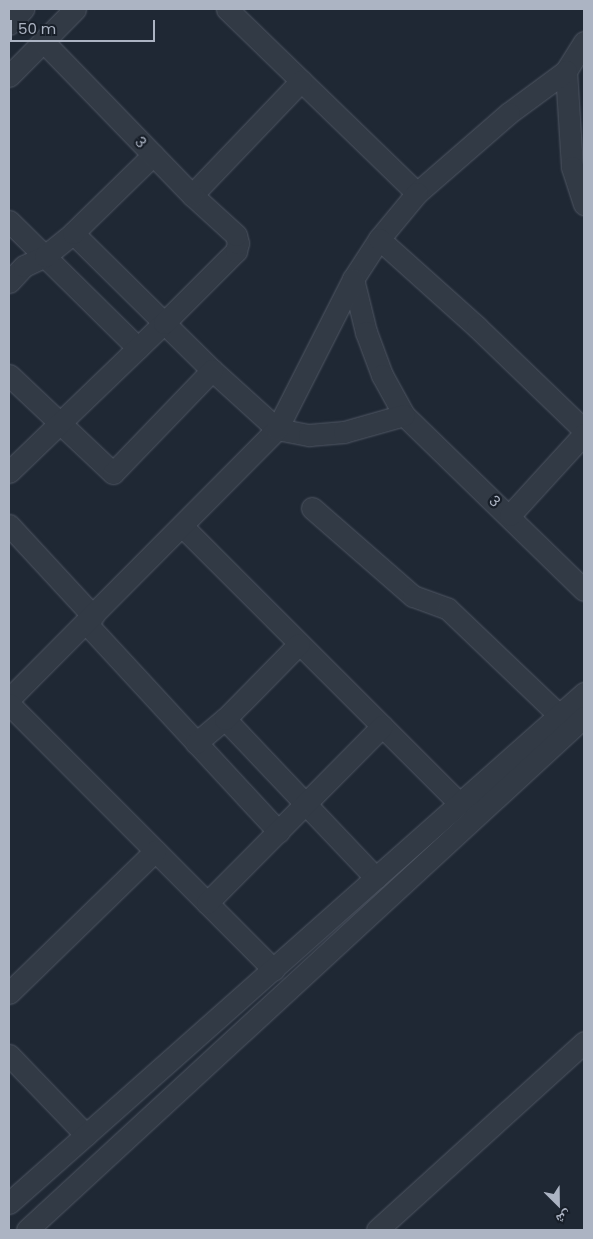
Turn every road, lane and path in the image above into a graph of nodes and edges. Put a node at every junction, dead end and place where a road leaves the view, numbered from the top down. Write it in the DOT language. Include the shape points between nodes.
graph roads {
  1 [pos="23,9"];
  2 [pos="75,9"];
  3 [pos="227,9"];
  4 [pos="9,24"];
  5 [pos="43,41"];
  6 [pos="584,42"];
  7 [pos="566,71"];
  8 [pos="9,76"];
  9 [pos="301,81"];
  10 [pos="153,155"];
  11 [pos="417,193"];
  12 [pos="192,195"];
  13 [pos="584,204"];
  14 [pos="9,220"];
  15 [pos="73,233"];
  16 [pos="379,240"];
  17 [pos="45,256"];
  18 [pos="354,280"];
  19 [pos="9,282"];
  20 [pos="164,323"];
  21 [pos="138,348"];
  22 [pos="212,370"];
  23 [pos="9,375"];
  24 [pos="404,415"];
  25 [pos="60,424"];
  26 [pos="276,429"];
  27 [pos="584,430"];
  28 [pos="584,434"];
  29 [pos="9,472"];
  30 [pos="312,508"];
  31 [pos="510,515"];
  32 [pos="9,525"];
  33 [pos="182,526"];
  34 [pos="584,590"];
  35 [pos="89,619"];
  36 [pos="299,644"];
  37 [pos="584,693"];
  38 [pos="9,699"];
  39 [pos="9,704"];
  40 [pos="559,714"];
  41 [pos="584,718"];
  42 [pos="225,719"];
  43 [pos="382,726"];
  44 [pos="196,743"];
  45 [pos="459,803"];
  46 [pos="306,805"];
  47 [pos="279,832"];
  48 [pos="155,851"];
  49 [pos="376,878"];
  50 [pos="207,903"];
  51 [pos="274,970"];
  52 [pos="9,993"];
  53 [pos="584,1042"];
  54 [pos="9,1055"];
  55 [pos="86,1135"];
  56 [pos="9,1202"];
  57 [pos="27,1230"];
  58 [pos="377,1230"];
  1 -- 4 [label="street"];
  2 -- 5 [label="street"];
  3 -- 9 [label="street"];
  5 -- 8 [label="street"];
  5 -- 10 [label="street, 3"];
  6 -- 7 [label="street"];
  7 -- 11 [label="street" via="509,113"];
  7 -- 13 [label="street" via="572,167"];
  9 -- 11 [label="street"];
  9 -- 12 [label="street"];
  10 -- 12 [label="street, 3"];
  10 -- 15 [label="street"];
  11 -- 16 [label="street"];
  12 -- 20 [label="street, 3" via="236,235 238,243 236,251"];
  14 -- 17 [label="street"];
  15 -- 17 [label="street"];
  15 -- 20 [label="street"];
  16 -- 18 [label="street"];
  16 -- 27 [label="street" via="477,327"];
  17 -- 19 [label="street" via="24,266"];
  17 -- 21 [label="street"];
  18 -- 24 [label="street, 3" via="366,332 382,375"];
  18 -- 26 [label="street"];
  20 -- 21 [label="street"];
  20 -- 22 [label="street"];
  21 -- 25 [label="street"];
  22 -- 25 [label="street" via="113,473"];
  22 -- 26 [label="street"];
  23 -- 25 [label="street"];
  24 -- 26 [label="street" via="344,432 309,435"];
  24 -- 31 [label="street, 3"];
  25 -- 29 [label="street"];
  26 -- 33 [label="street"];
  28 -- 31 [label="street"];
  30 -- 40 [label="street" via="412,596 448,609"];
  31 -- 34 [label="street, 3"];
  32 -- 35 [label="street"];
  33 -- 35 [label="street"];
  33 -- 36 [label="street"];
  35 -- 38 [label="street"];
  35 -- 44 [label="street"];
  36 -- 42 [label="street"];
  36 -- 43 [label="street"];
  37 -- 40 [label="street"];
  39 -- 48 [label="street"];
  40 -- 45 [label="street"];
  41 -- 57 [label="street"];
  42 -- 44 [label="street"];
  42 -- 46 [label="street"];
  43 -- 45 [label="street"];
  43 -- 46 [label="street"];
  44 -- 47 [label="street"];
  45 -- 49 [label="street"];
  46 -- 47 [label="street"];
  46 -- 49 [label="street"];
  47 -- 50 [label="street"];
  48 -- 50 [label="street"];
  48 -- 52 [label="street"];
  49 -- 51 [label="street"];
  50 -- 51 [label="street"];
  51 -- 55 [label="street"];
  53 -- 58 [label="street"];
  54 -- 55 [label="street"];
  55 -- 56 [label="street"];
}
